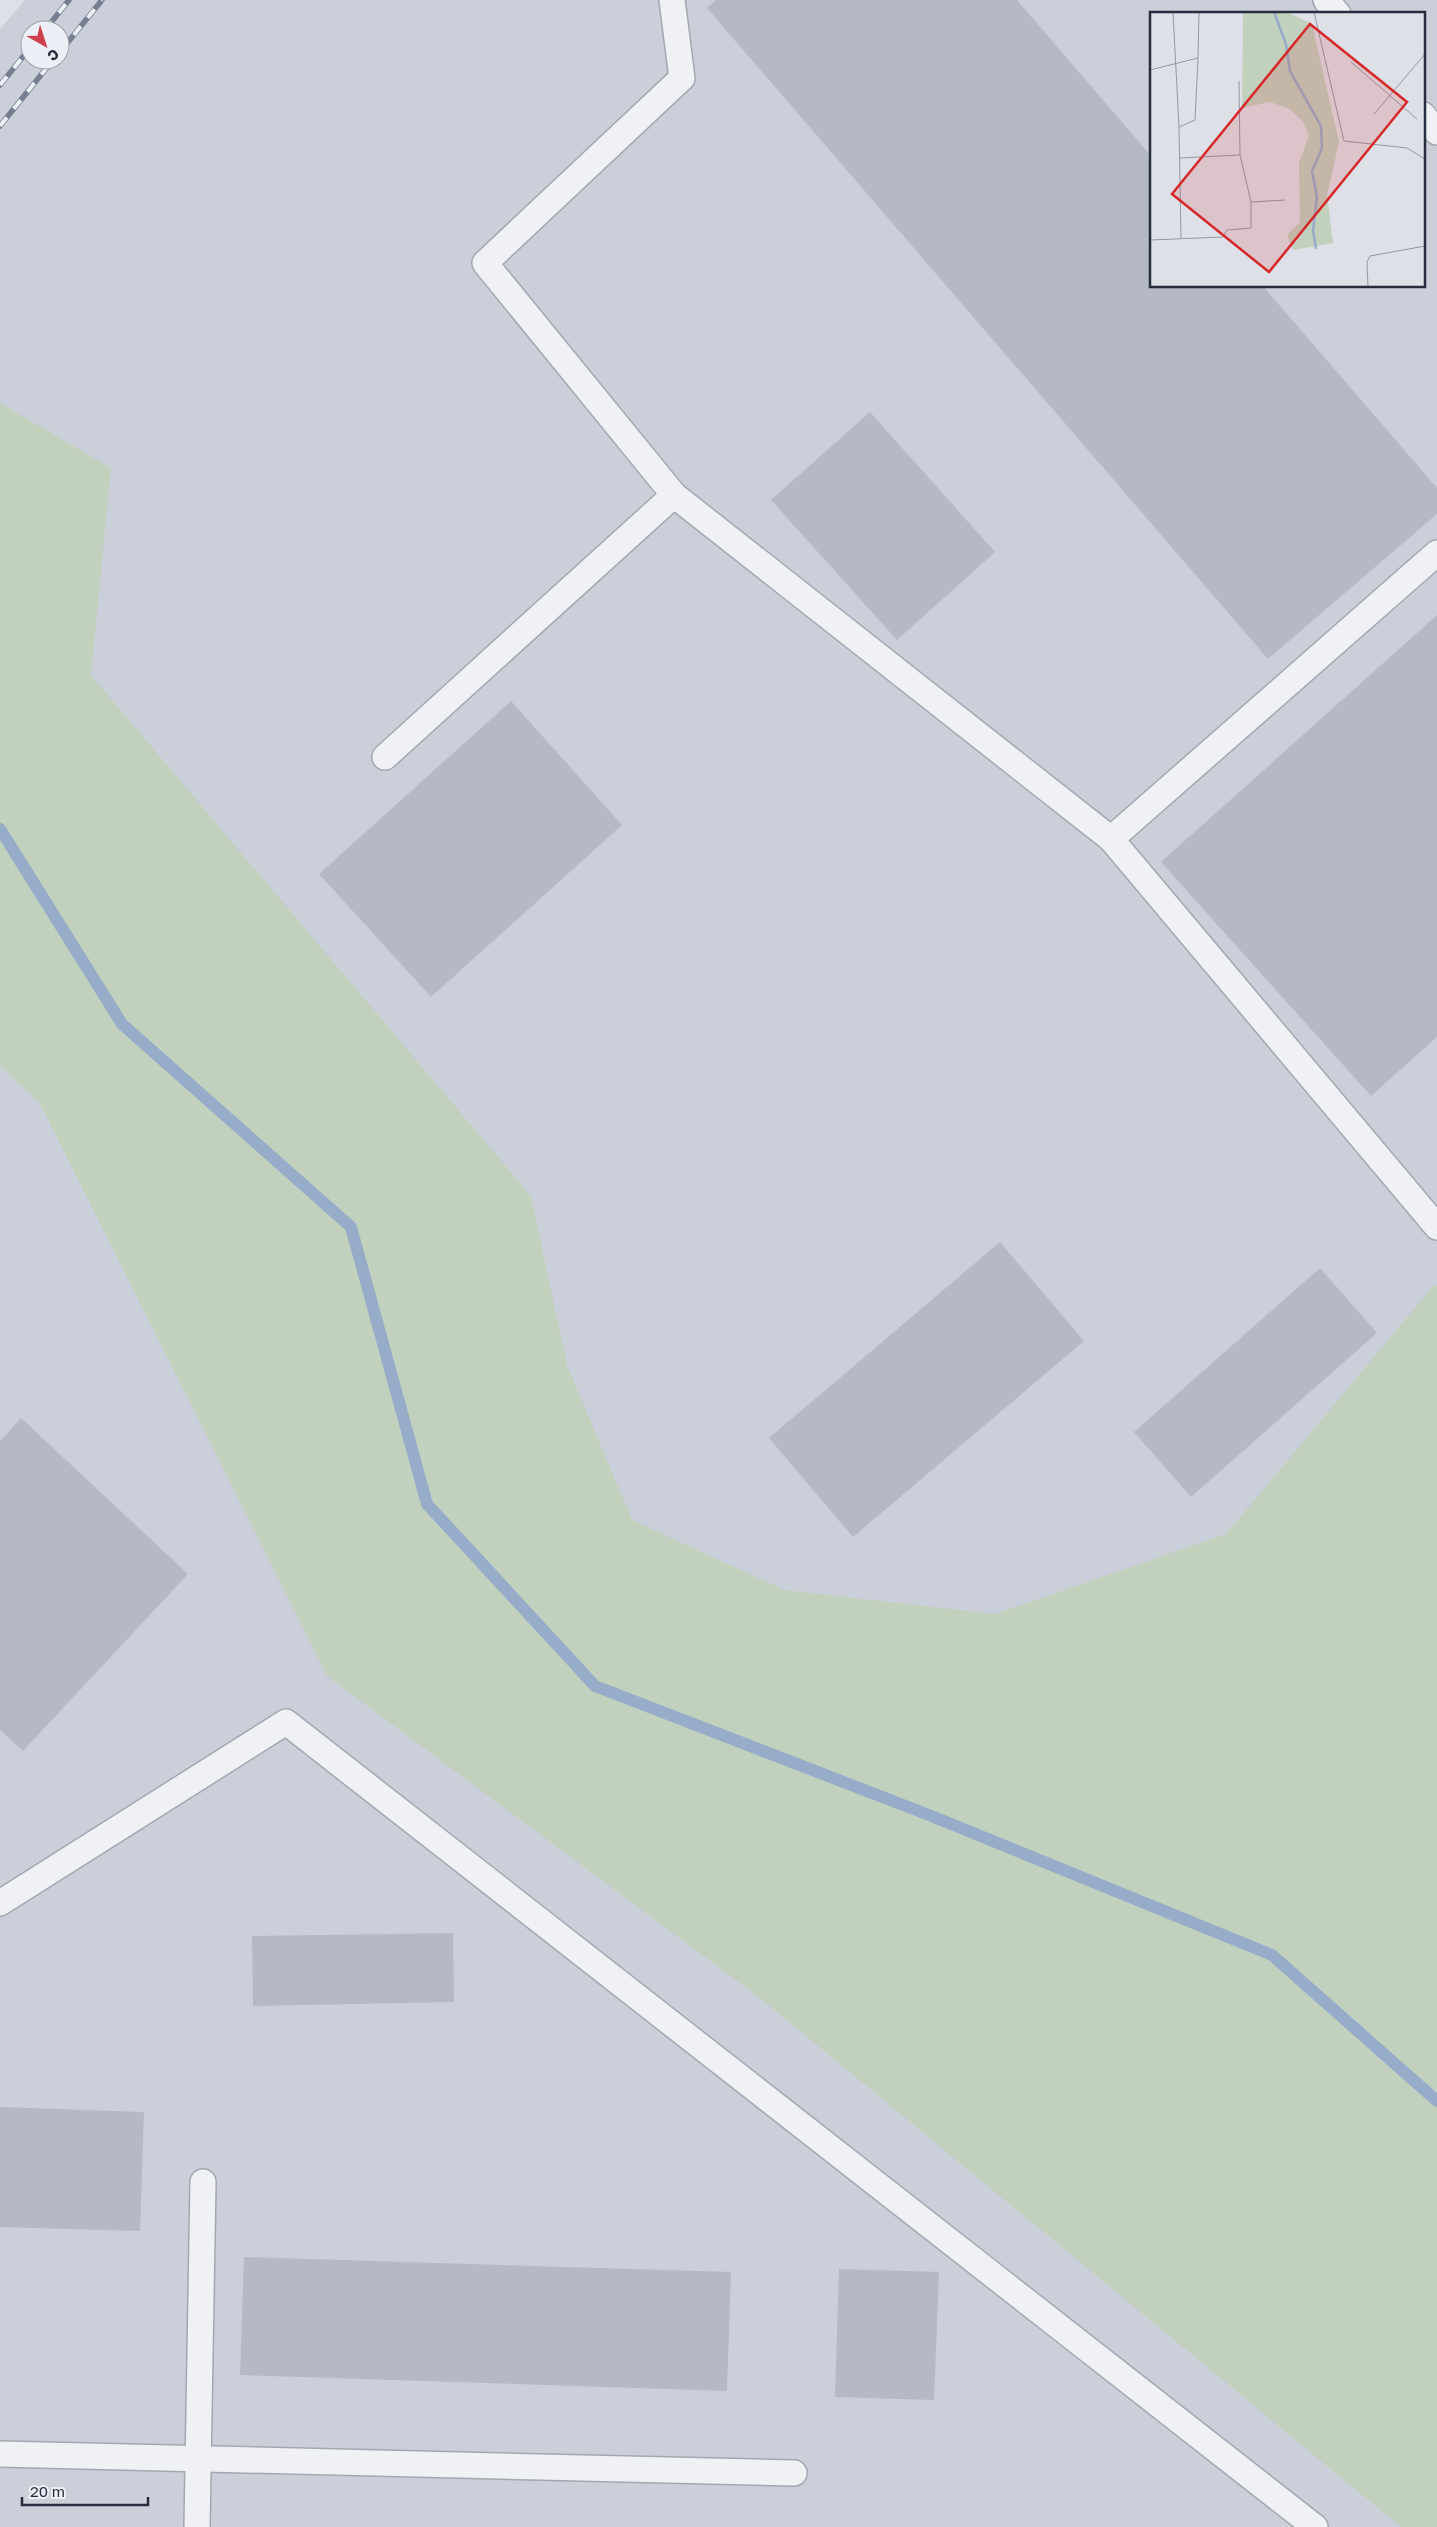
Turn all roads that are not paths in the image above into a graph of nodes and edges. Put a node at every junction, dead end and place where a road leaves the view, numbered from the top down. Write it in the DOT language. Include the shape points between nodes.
graph roads {
  1 [pos="672,0"];
  2 [pos="1326,0"];
  3 [pos="1336,12"];
  4 [pos="1424,116"];
  5 [pos="1437,132"];
  6 [pos="674,495"];
  7 [pos="1437,553"];
  8 [pos="385,758"];
  9 [pos="1111,839"];
  10 [pos="1437,1227"];
  11 [pos="0,1903"];
  12 [pos="203,2182"];
  13 [pos="0,2454"];
  14 [pos="198,2458"];
  15 [pos="794,2473"];
  16 [pos="197,2527"];
  17 [pos="1315,2527"];
  1 -- 6 [label="lane" via="682,78 485,263"];
  2 -- 3 [label="lane"];
  4 -- 5 [label="lane"];
  6 -- 8 [label="lane"];
  6 -- 9 [label="lane"];
  7 -- 9 [label="lane"];
  9 -- 10 [label="lane"];
  11 -- 17 [label="lane" via="286,1722"];
  12 -- 14 [label="lane"];
  13 -- 14 [label="lane"];
  14 -- 15 [label="lane"];
  14 -- 16 [label="lane"];
}
